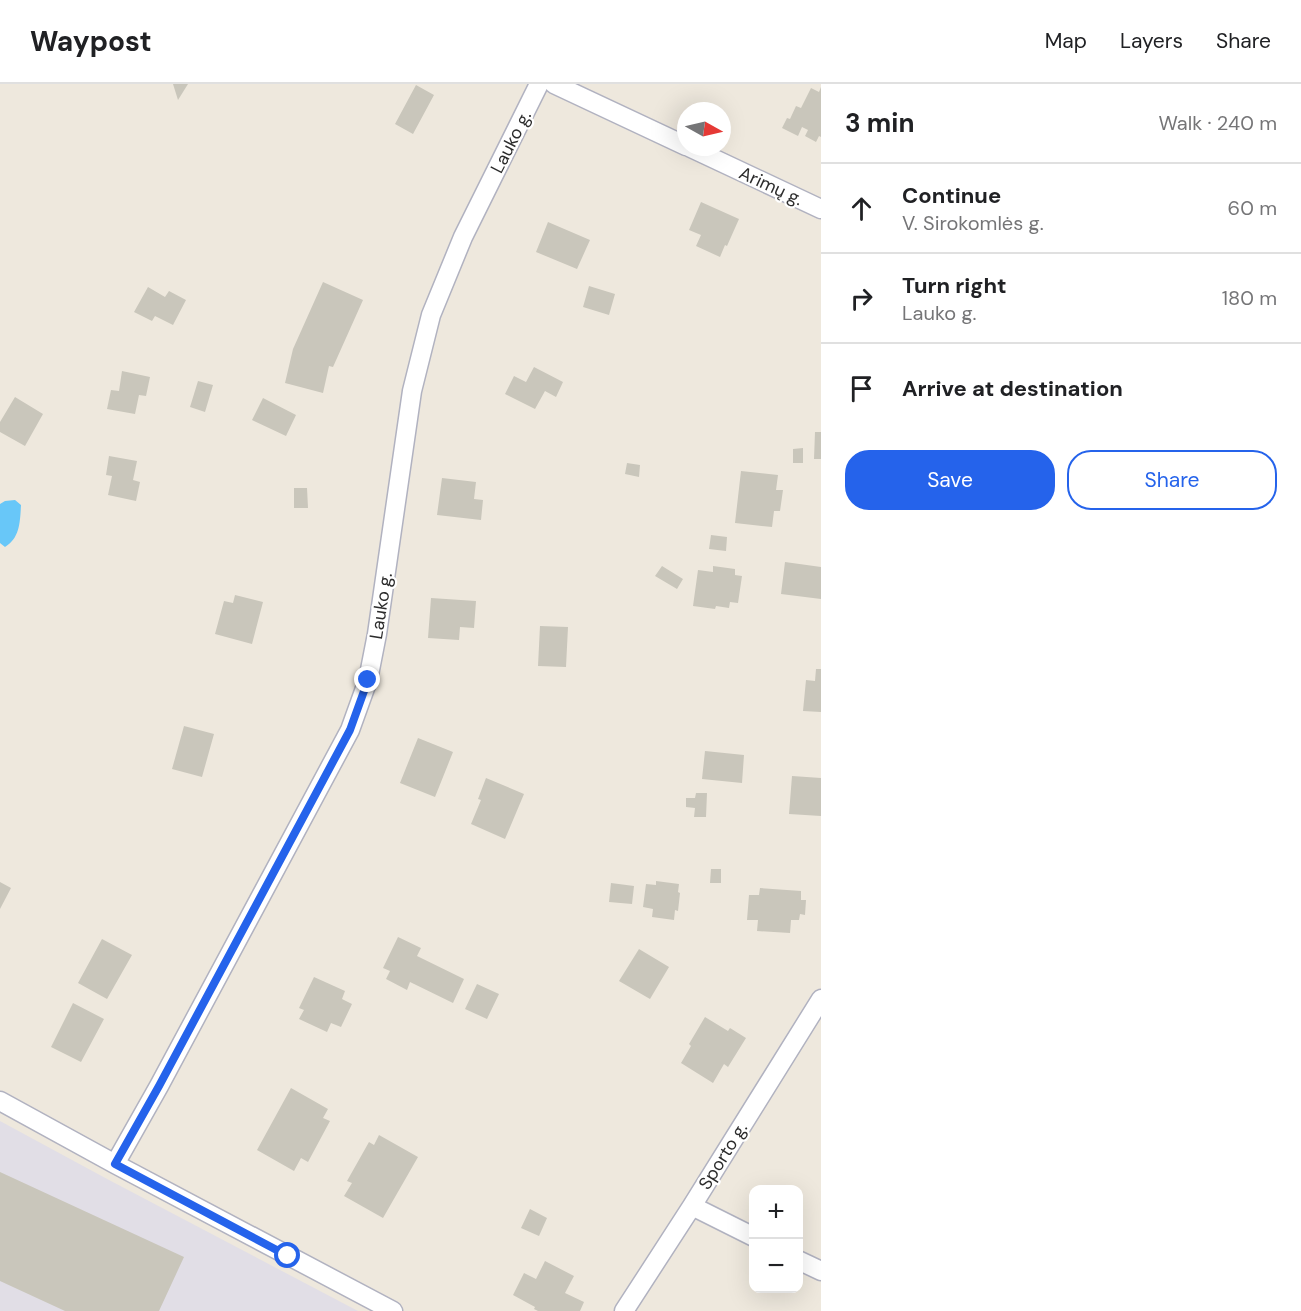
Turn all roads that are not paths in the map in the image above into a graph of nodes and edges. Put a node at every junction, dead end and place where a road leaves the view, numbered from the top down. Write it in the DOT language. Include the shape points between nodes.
graph roads {
  1 [pos="539,84"];
  2 [pos="554,84"];
  3 [pos="677,141"];
  4 [pos="708,156"];
  5 [pos="821,209"];
  6 [pos="821,999"];
  7 [pos="0,1101"];
  8 [pos="115,1164"];
  9 [pos="692,1206"];
  10 [pos="749,1235"];
  11 [pos="803,1262"];
  12 [pos="821,1271"];
  13 [pos="393,1311"];
  14 [pos="624,1311"];
  1 -- 8 [label="street, Lauko g." via="463,237 431,315 412,391 377,634 368,680 350,730"];
  2 -- 3 [label="street, Arimų g."];
  4 -- 5 [label="street, Arimų g."];
  6 -- 9 [label="street, Sporto g."];
  7 -- 8 [label="street"];
  8 -- 13 [label="street"];
  9 -- 10 [label="street"];
  9 -- 14 [label="street, Sporto g."];
  11 -- 12 [label="street"];
}
